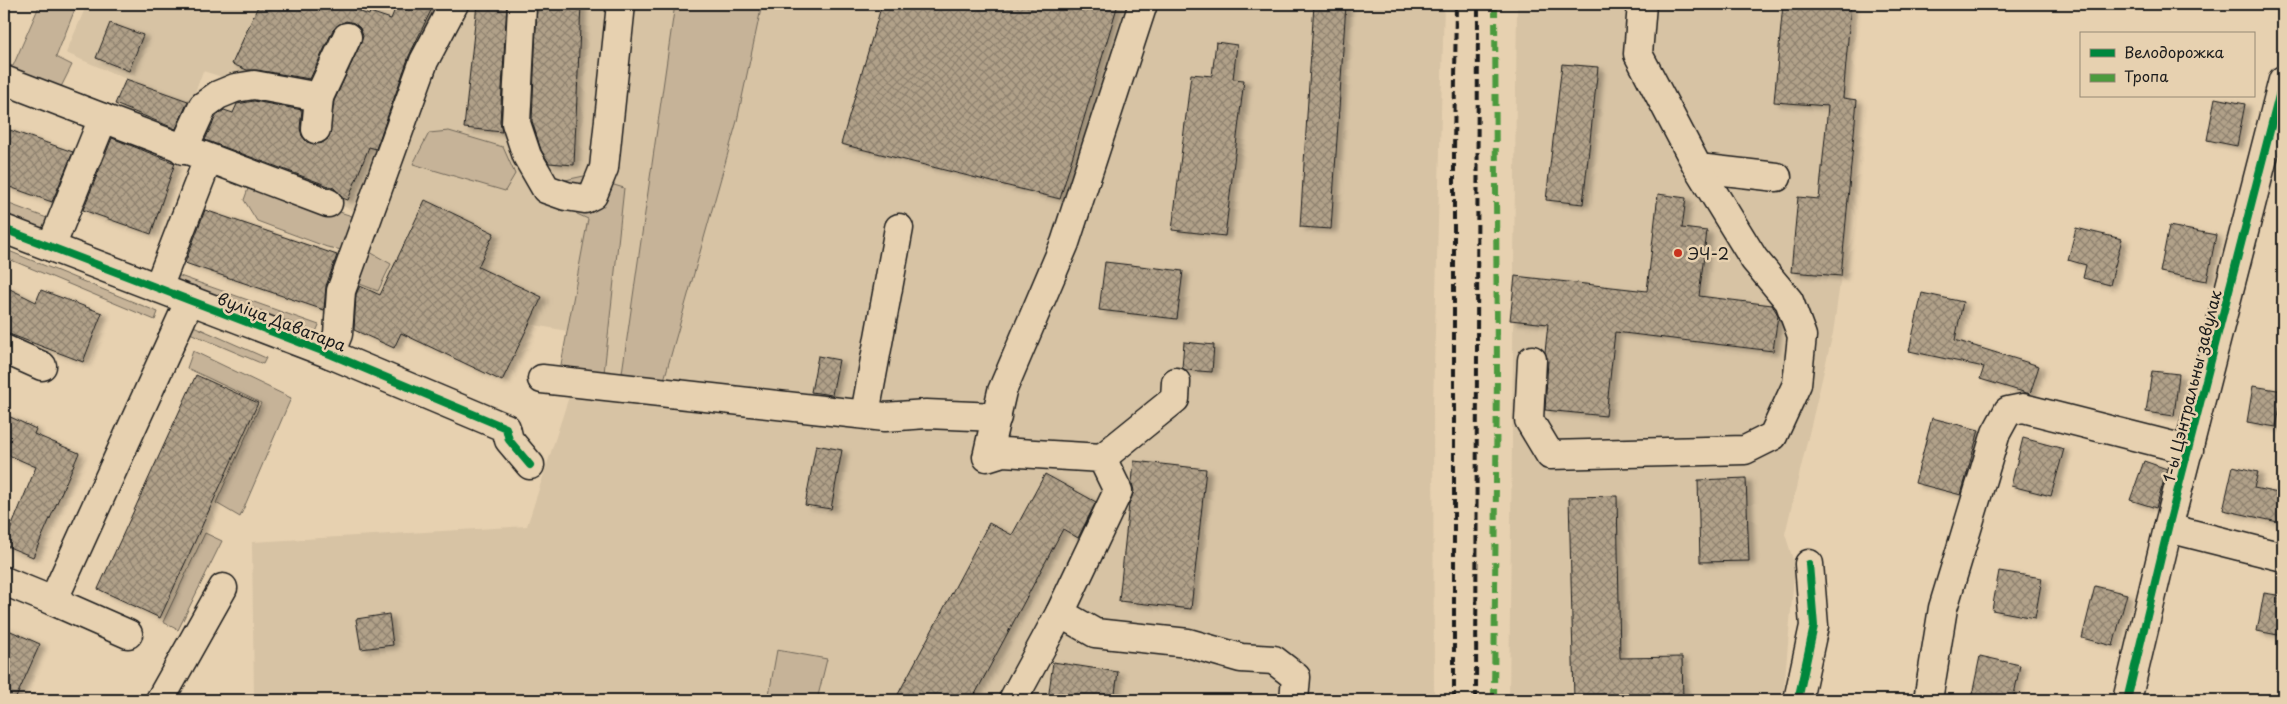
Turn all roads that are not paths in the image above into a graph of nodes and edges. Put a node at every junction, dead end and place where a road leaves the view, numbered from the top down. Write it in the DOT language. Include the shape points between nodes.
graph roads {
  1 [pos="454,4"];
  2 [pos="621,4"];
  3 [pos="1143,4"];
  4 [pos="1642,4"];
  5 [pos="522,6"];
  6 [pos="347,37"];
  7 [pos="4,80"];
  8 [pos="2283,80"];
  9 [pos="319,97"];
  10 [pos="102,118"];
  11 [pos="316,129"];
  12 [pos="183,150"];
  13 [pos="208,159"];
  14 [pos="1698,168"];
  15 [pos="1777,177"];
  16 [pos="328,203"];
  17 [pos="899,228"];
  18 [pos="4,229"];
  19 [pos="51,247"];
  20 [pos="158,288"];
  21 [pos="190,300"];
  22 [pos="4,349"];
  23 [pos="330,354"];
  24 [pos="1532,360"];
  25 [pos="42,366"];
  26 [pos="542,378"];
  27 [pos="1176,382"];
  28 [pos="865,414"];
  29 [pos="997,417"];
  30 [pos="2190,450"];
  31 [pos="1102,458"];
  32 [pos="530,466"];
  33 [pos="2168,528"];
  34 [pos="2283,558"];
  35 [pos="1809,564"];
  36 [pos="4,581"];
  37 [pos="223,588"];
  38 [pos="52,601"];
  39 [pos="1060,613"];
  40 [pos="128,634"];
  41 [pos="160,700"];
  42 [pos="1013,700"];
  43 [pos="1294,700"];
  44 [pos="1798,700"];
  45 [pos="1928,700"];
  46 [pos="2127,700"];
  1 -- 23 [label="street" via="424,61 341,291 338,334"];
  2 -- 5 [label="street" via="604,168 593,195 585,199 546,189 524,148 516,124"];
  3 -- 29 [label="street" via="1065,243 1002,391"];
  4 -- 14 [label="street" via="1638,54"];
  6 -- 9 [label="street"];
  7 -- 10 [label="street"];
  8 -- 30 [label="street, 1-ы Цэнтральны завулак"];
  9 -- 11 [label="street"];
  9 -- 12 [label="street" via="254,85 235,88 203,106"];
  10 -- 12 [label="street"];
  10 -- 19 [label="street"];
  12 -- 13 [label="street"];
  13 -- 16 [label="street"];
  13 -- 20 [label="street"];
  14 -- 15 [label="street"];
  14 -- 24 [label="street" via="1754,259 1789,300 1802,336 1797,384 1774,436 1745,450 1550,455 1529,420"];
  17 -- 28 [label="street"];
  18 -- 19 [label="street, вуліца Даватара"];
  19 -- 20 [label="street, вуліца Даватара"];
  20 -- 21 [label="street, вуліца Даватара"];
  21 -- 23 [label="street, вуліца Даватара"];
  21 -- 38 [label="street"];
  22 -- 25 [label="street"];
  23 -- 32 [label="street, вуліца Даватара" via="506,428 509,440"];
  26 -- 28 [label="street"];
  27 -- 31 [label="street" via="1175,399"];
  28 -- 29 [label="street" via="902,418 926,414"];
  29 -- 31 [label="street" via="987,458 1003,452"];
  30 -- 33 [label="street, 1-ы Цэнтральны завулак"];
  30 -- 45 [label="street" via="2023,408 2008,411 1996,433 1943,608"];
  31 -- 39 [label="street" via="1118,491"];
  33 -- 34 [label="street"];
  33 -- 46 [label="street, 1-ы Цэнтральны завулак"];
  35 -- 44 [label="street" via="1814,626"];
  36 -- 38 [label="street"];
  37 -- 41 [label="street"];
  38 -- 40 [label="street"];
  39 -- 42 [label="street"];
  39 -- 43 [label="street" via="1095,633 1188,643 1241,658 1274,660 1296,677"];
}
